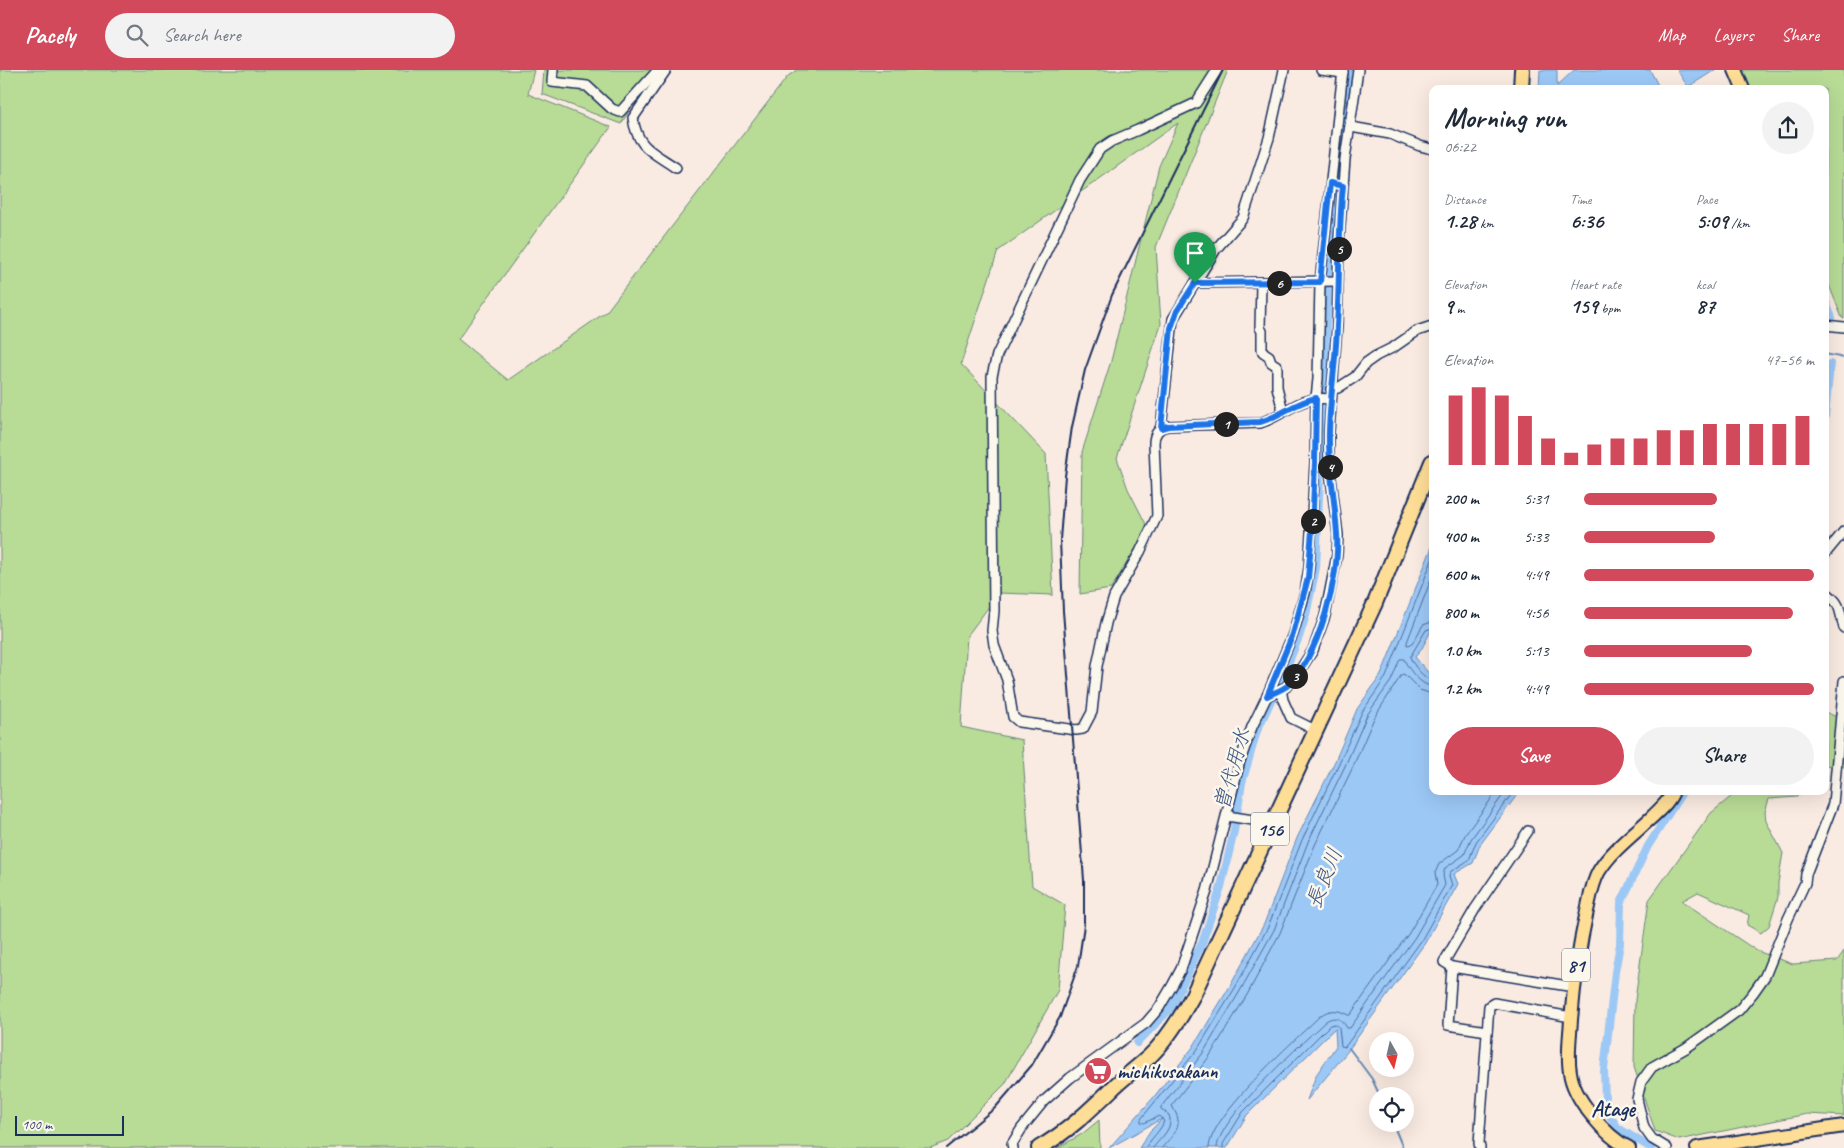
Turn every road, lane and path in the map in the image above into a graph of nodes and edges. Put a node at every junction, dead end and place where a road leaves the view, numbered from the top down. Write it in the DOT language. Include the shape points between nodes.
graph roads {
  1 [pos="553,70"];
  2 [pos="658,70"];
  3 [pos="666,70"];
  4 [pos="1217,70"];
  5 [pos="1284,70"];
  6 [pos="1321,70"];
  7 [pos="1358,70"];
  8 [pos="1522,70"];
  9 [pos="1735,70"];
  10 [pos="1343,72"];
  11 [pos="1521,85"];
  12 [pos="1741,85"];
  13 [pos="1346,98"];
  14 [pos="1350,128"];
  15 [pos="1429,148"];
  16 [pos="676,168"];
  17 [pos="1336,184"];
  18 [pos="1328,282"];
  19 [pos="1195,283"];
  20 [pos="1261,283"];
  21 [pos="1829,325"];
  22 [pos="1429,327"];
  23 [pos="1844,327"];
  24 [pos="1332,389"];
  25 [pos="1323,398"];
  26 [pos="1283,411"];
  27 [pos="1161,428"];
  28 [pos="1322,463"];
  29 [pos="1429,469"];
  30 [pos="1844,531"];
  31 [pos="1829,549"];
  32 [pos="1829,595"];
  33 [pos="1844,628"];
  34 [pos="1844,680"];
  35 [pos="1274,692"];
  36 [pos="1842,714"];
  37 [pos="1315,730"];
  38 [pos="1672,795"];
  39 [pos="1232,817"];
  40 [pos="1271,826"];
  41 [pos="1528,831"];
  42 [pos="1452,967"];
  43 [pos="1574,986"];
  44 [pos="1571,1017"];
  45 [pos="1486,1031"];
  46 [pos="1844,1126"];
  47 [pos="1013,1148"];
  48 [pos="1040,1148"];
  49 [pos="1480,1148"];
  50 [pos="1629,1148"];
  51 [pos="1667,1148"];
  52 [pos="1697,1148"];
  1 -- 2 [label="street" via="552,82 587,86 612,109 620,112"];
  3 -- 16 [label="street" via="633,118 638,138"];
  4 -- 27 [label="street" via="1196,103 1100,149 1080,180 997,355 992,376 992,631 1009,686 1013,717 1019,722 1076,730 1083,729 1092,712 1097,666 1114,596 1157,516 1154,443"];
  5 -- 19 [label="street" via="1269,138 1243,218 1216,249"];
  6 -- 10 [label="street"];
  7 -- 13 [label="street"];
  8 -- 11 [label="highway"];
  9 -- 12 [label="main road"];
  10 -- 13 [label="street"];
  13 -- 14 [label="street"];
  13 -- 17 [label="street"];
  14 -- 15 [label="street" via="1390,134"];
  14 -- 17 [label="street"];
  17 -- 18 [label="street"];
  17 -- 18 [label="street" via="1339,241"];
  18 -- 20 [label="street"];
  18 -- 24 [label="street" via="1337,328"];
  18 -- 25 [label="street" via="1318,380"];
  19 -- 20 [label="street"];
  19 -- 27 [label="street" via="1177,311 1171,328"];
  20 -- 26 [label="street" via="1262,349 1277,366 1277,387"];
  21 -- 23 [label="street"];
  22 -- 24 [label="street" via="1376,356 1355,377"];
  24 -- 25 [label="street"];
  25 -- 26 [label="street" via="1304,401"];
  25 -- 28 [label="street"];
  25 -- 28 [label="street"];
  26 -- 27 [label="street" via="1260,422"];
  28 -- 35 [label="street" via="1305,593"];
  28 -- 35 [label="street" via="1338,535 1330,596 1313,650 1286,687"];
  29 -- 37 [label="highway, 156" via="1375,603"];
  30 -- 31 [label="street"];
  32 -- 33 [label="street" via="1838,604"];
  34 -- 36 [label="street"];
  35 -- 37 [label="street" via="1283,700 1291,718"];
  35 -- 39 [label="street" via="1252,727 1240,761"];
  36 -- 51 [label="street" via="1833,804 1805,883 1765,976 1739,1010 1686,1048 1652,1067 1641,1082 1637,1099 1644,1128 1652,1139"];
  37 -- 40 [label="highway, 156"];
  38 -- 43 [label="main road, 81" via="1597,874 1578,952"];
  39 -- 40 [label="street"];
  39 -- 47 [label="street" via="1181,969 1159,1008 1146,1024 1070,1078 1044,1101 1022,1128 1012,1144"];
  40 -- 48 [label="highway, 156" via="1193,995 1167,1037 1150,1057 1079,1121"];
  41 -- 42 [label="street" via="1475,908 1444,962"];
  42 -- 43 [label="street"];
  42 -- 45 [label="street" via="1448,1025"];
  43 -- 44 [label="main road, 81"];
  44 -- 45 [label="street" via="1494,1003 1489,1006"];
  44 -- 50 [label="main road, 81" via="1570,1073 1575,1089 1589,1112"];
  45 -- 49 [label="street"];
  46 -- 52 [label="main road"];
}
